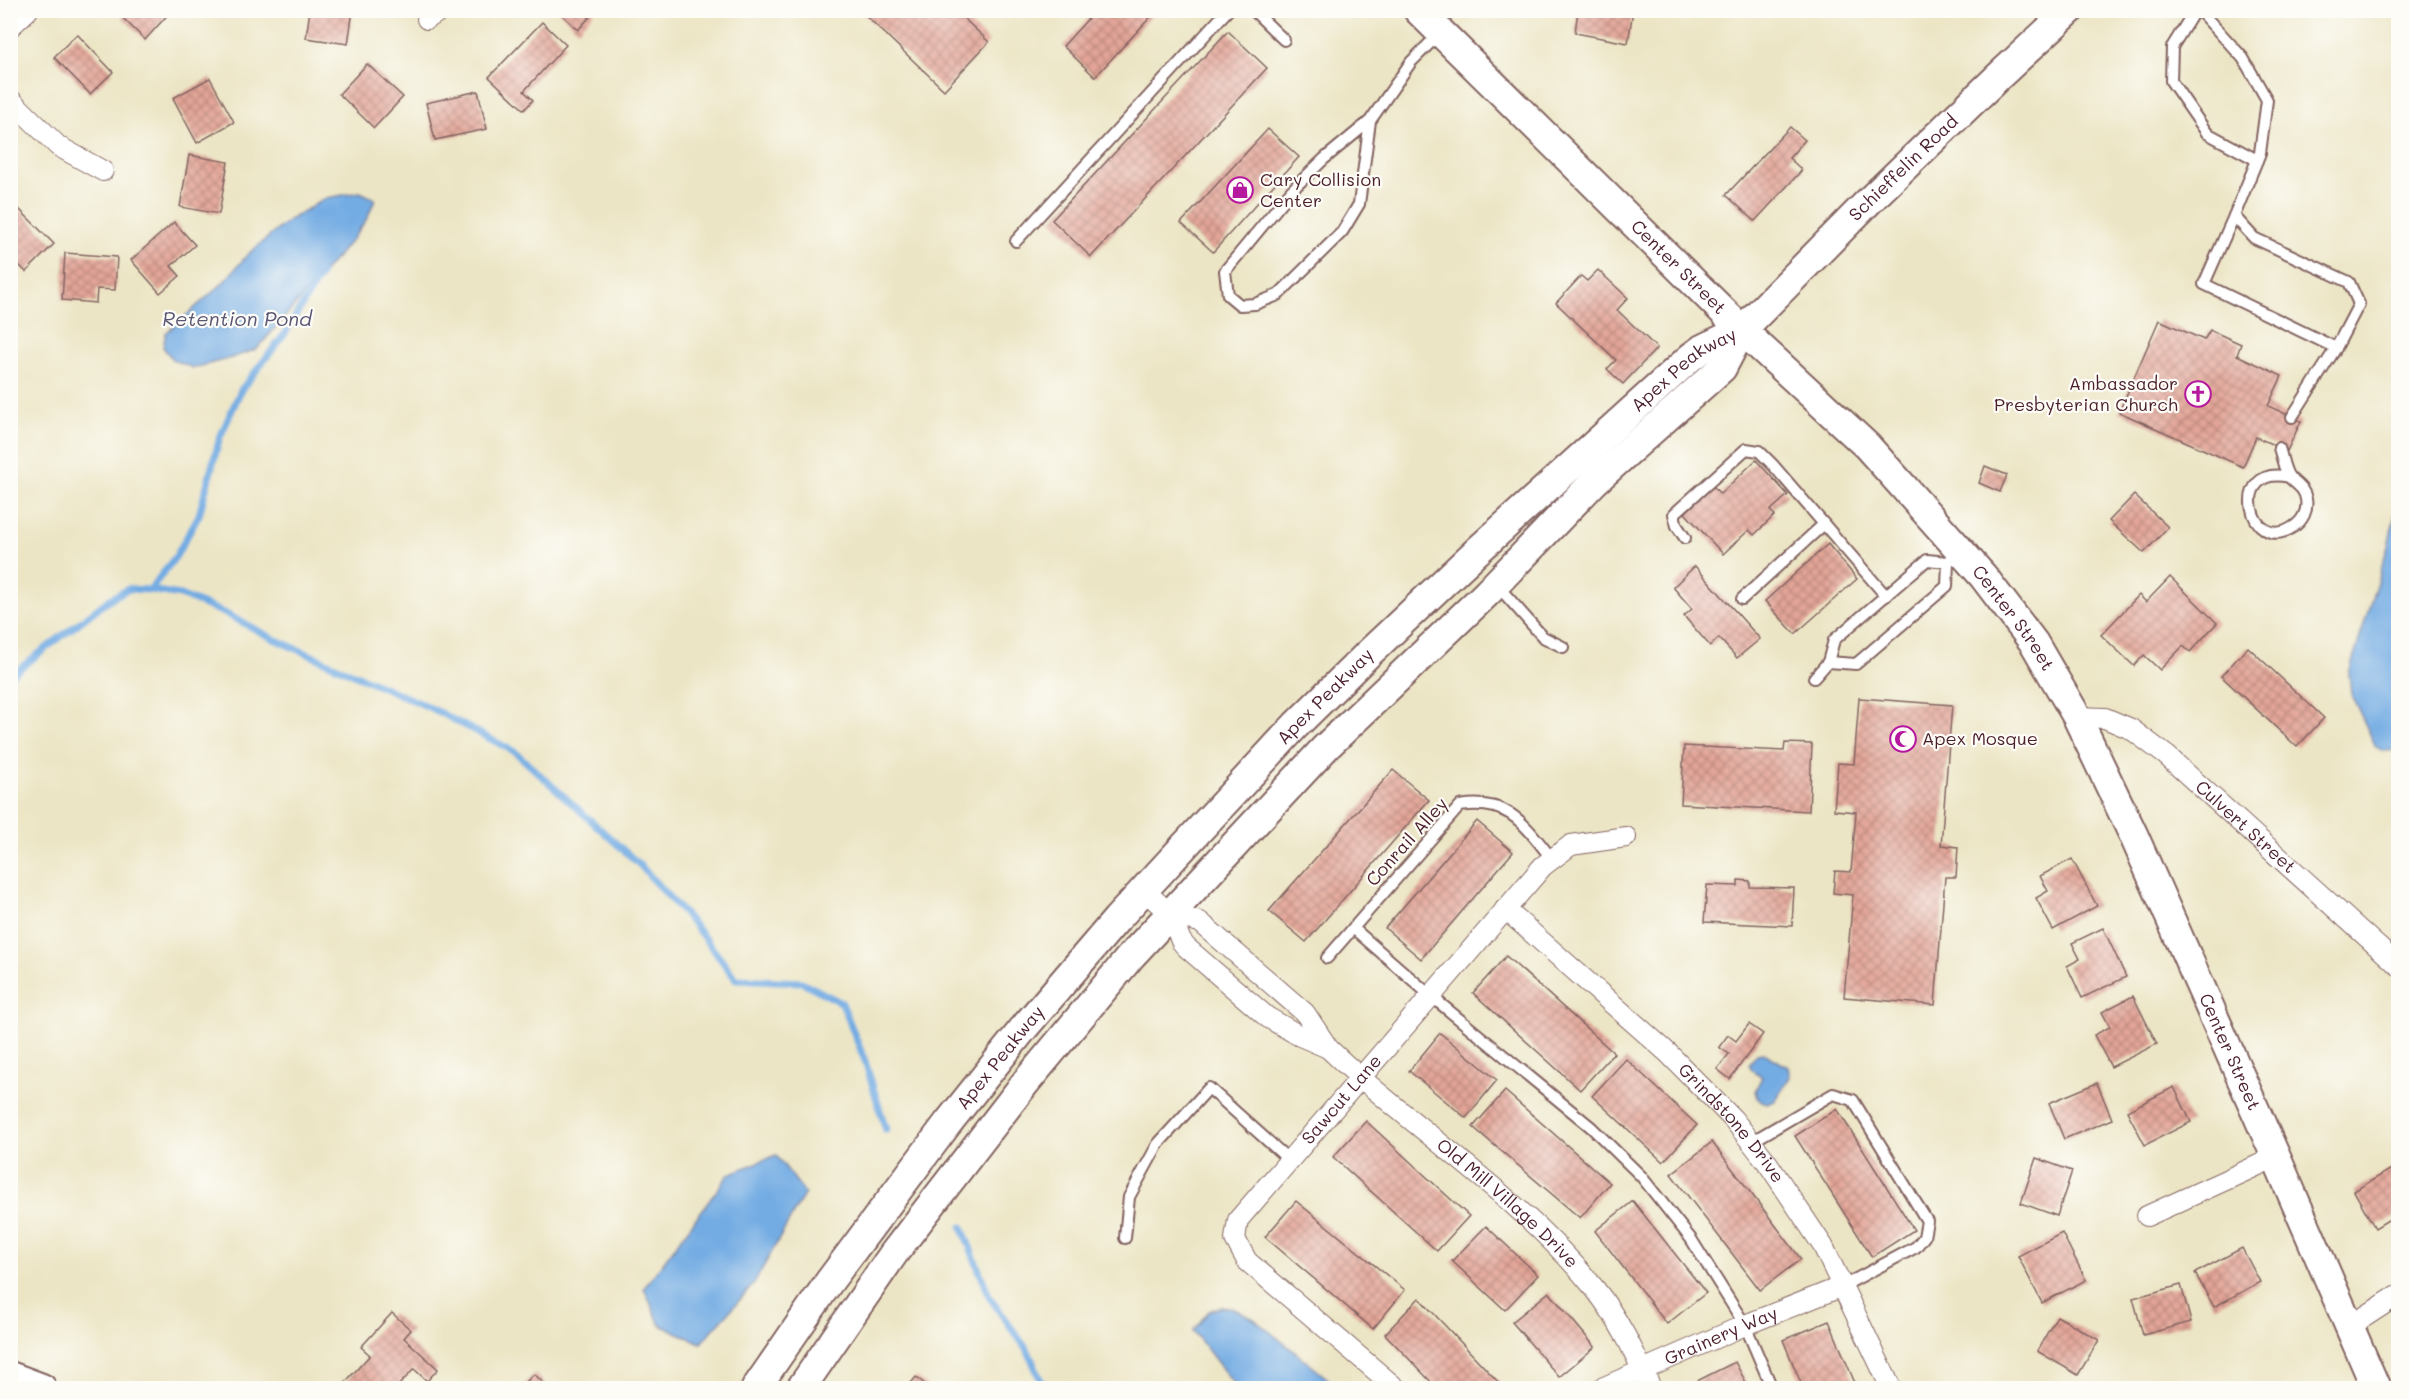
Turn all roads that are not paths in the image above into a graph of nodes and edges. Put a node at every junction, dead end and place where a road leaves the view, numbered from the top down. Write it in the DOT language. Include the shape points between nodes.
graph roads {
  1 [pos="28,10"];
  2 [pos="1228,10"];
  3 [pos="1253,10"];
  4 [pos="2070,10"];
  5 [pos="2195,10"];
  6 [pos="2199,10"];
  7 [pos="1420,11"];
  8 [pos="10,27"];
  9 [pos="1440,32"];
  10 [pos="1284,40"];
  11 [pos="10,99"];
  12 [pos="1370,121"];
  13 [pos="2257,160"];
  14 [pos="103,171"];
  15 [pos="2234,216"];
  16 [pos="1016,241"];
  17 [pos="1742,330"];
  18 [pos="2336,348"];
  19 [pos="2292,417"];
  20 [pos="2279,448"];
  21 [pos="2289,477"];
  22 [pos="1824,525"];
  23 [pos="1685,538"];
  24 [pos="1954,556"];
  25 [pos="1496,584"];
  26 [pos="1886,596"];
  27 [pos="1742,599"];
  28 [pos="1563,647"];
  29 [pos="1828,662"];
  30 [pos="1814,678"];
  31 [pos="2077,717"];
  32 [pos="1626,837"];
  33 [pos="1552,859"];
  34 [pos="1144,890"];
  35 [pos="1505,909"];
  36 [pos="1171,915"];
  37 [pos="1353,927"];
  38 [pos="1327,958"];
  39 [pos="2398,965"];
  40 [pos="1431,996"];
  41 [pos="1328,1048"];
  42 [pos="1361,1078"];
  43 [pos="1751,1142"];
  44 [pos="2276,1157"];
  45 [pos="1289,1160"];
  46 [pos="2146,1216"];
  47 [pos="1125,1238"];
  48 [pos="1843,1286"];
  49 [pos="2398,1295"];
  50 [pos="1745,1325"];
  51 [pos="2349,1327"];
  52 [pos="10,1376"];
  53 [pos="1647,1380"];
  54 [pos="42,1389"];
  55 [pos="756,1389"];
  56 [pos="801,1389"];
  57 [pos="1396,1389"];
  58 [pos="1602,1389"];
  59 [pos="1772,1389"];
  60 [pos="1891,1389"];
  61 [pos="2376,1389"];
  1 -- 8 [label="street"];
  2 -- 16 [label="lane"];
  3 -- 10 [label="lane"];
  4 -- 17 [label="main road, Schieffelin Road" via="1878,193"];
  5 -- 13 [label="lane" via="2172,47 2171,81 2207,133"];
  6 -- 13 [label="lane" via="2243,58 2267,100"];
  7 -- 9 [label="main road, Center Street"];
  9 -- 12 [label="lane" via="1411,62"];
  9 -- 17 [label="main road, Center Street"];
  11 -- 14 [label="street" via="58,146"];
  12 -- 12 [label="lane" via="1292,190 1225,272 1228,295 1240,305 1278,295 1342,232 1359,204"];
  13 -- 15 [label="lane"];
  15 -- 18 [label="lane" via="2254,238 2349,282 2359,304"];
  15 -- 18 [label="lane" via="2204,284"];
  17 -- 24 [label="main road, Center Street" via="1867,446"];
  17 -- 25 [label="main road, Apex Peakway" via="1722,368 1595,481"];
  17 -- 34 [label="main road, Apex Peakway" via="1691,357 1418,605 1296,725"];
  18 -- 19 [label="lane"];
  20 -- 21 [label="lane"];
  21 -- 21 [label="lane" via="2303,490 2306,508 2303,517 2290,529 2271,531 2251,513 2251,495 2256,486 2271,476"];
  22 -- 23 [label="lane" via="1759,451 1746,449 1674,514"];
  22 -- 26 [label="lane"];
  22 -- 27 [label="lane"];
  24 -- 26 [label="lane" via="1927,560"];
  24 -- 29 [label="lane" via="1947,586 1856,664"];
  24 -- 31 [label="main road, Center Street" via="1983,576 2034,643"];
  25 -- 28 [label="lane" via="1543,637"];
  25 -- 36 [label="main road, Apex Peakway" via="1325,748"];
  26 -- 29 [label="lane" via="1834,640"];
  29 -- 30 [label="lane"];
  31 -- 39 [label="street, Culvert Street" via="2105,718 2131,729 2167,756"];
  31 -- 44 [label="main road, Center Street"];
  32 -- 33 [label="street, Sawcut Lane" via="1571,845"];
  33 -- 35 [label="street, Sawcut Lane"];
  33 -- 37 [label="lane, Conrail Alley" via="1526,825 1500,807 1481,802 1460,806"];
  34 -- 36 [label="street, Old Mill Village Drive"];
  34 -- 55 [label="main road, Apex Peakway" via="948,1123 829,1282"];
  35 -- 40 [label="street, Sawcut Lane"];
  35 -- 43 [label="street, Grindstone Drive" via="1668,1053"];
  36 -- 41 [label="street, Old Mill Village Drive" via="1200,922 1305,1013"];
  36 -- 41 [label="street, Old Mill Village Drive" via="1180,941 1267,1017"];
  36 -- 56 [label="main road, Apex Peakway" via="1131,956 1026,1082 894,1252"];
  37 -- 38 [label="lane, Conrail Alley"];
  37 -- 40 [label="lane"];
  40 -- 42 [label="street, Sawcut Lane"];
  40 -- 50 [label="lane" via="1591,1127 1641,1176 1691,1239"];
  41 -- 42 [label="street, Old Mill Village Drive"];
  42 -- 45 [label="street, Sawcut Lane"];
  42 -- 53 [label="street, Old Mill Village Drive" via="1474,1171 1564,1255 1615,1318"];
  43 -- 48 [label="street, Grindstone Drive" via="1823,1246"];
  43 -- 48 [label="lane" via="1833,1094 1853,1100 1927,1221 1924,1237 1916,1247"];
  44 -- 46 [label="street"];
  44 -- 51 [label="main road, Center Street"];
  45 -- 47 [label="lane" via="1209,1088 1158,1144 1129,1197"];
  45 -- 57 [label="street, Sawcut Lane" via="1238,1220 1235,1239 1247,1261"];
  48 -- 50 [label="street, Grainery Way"];
  48 -- 60 [label="street, Grindstone Drive"];
  49 -- 51 [label="street"];
  50 -- 53 [label="street, Grainery Way"];
  50 -- 59 [label="lane"];
  51 -- 61 [label="main road, Center Street"];
  52 -- 54 [label="main road"];
  53 -- 58 [label="street, Grainery Way"];
}
